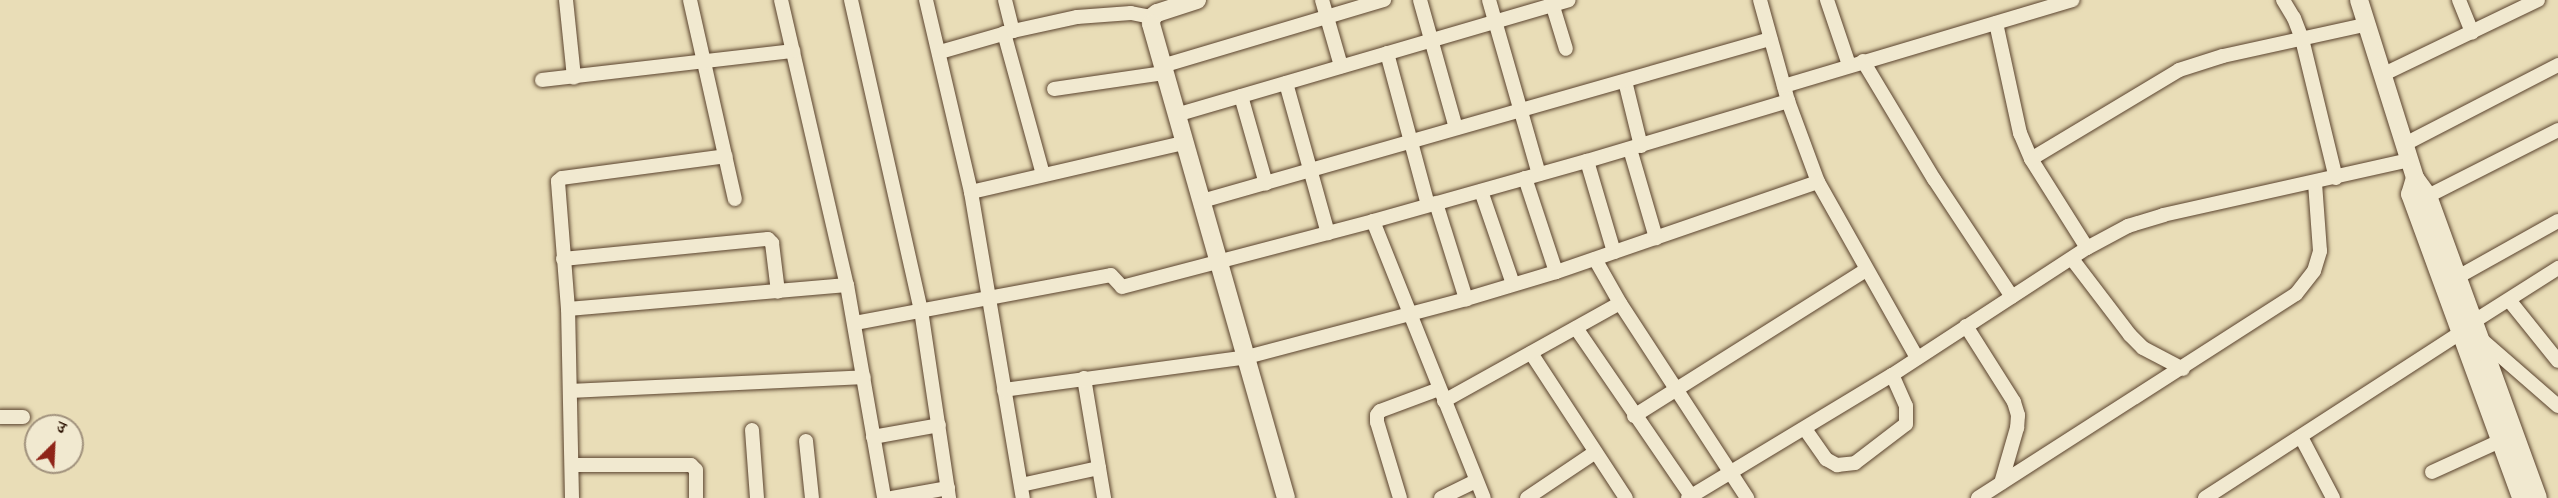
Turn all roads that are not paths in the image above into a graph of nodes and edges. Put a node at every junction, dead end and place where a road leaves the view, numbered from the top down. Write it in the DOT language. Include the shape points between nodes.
graph roads {
  1 [pos="566,0"];
  2 [pos="690,0"];
  3 [pos="781,0"];
  4 [pos="851,0"];
  5 [pos="926,0"];
  6 [pos="1005,0"];
  7 [pos="1197,0"];
  8 [pos="1322,0"];
  9 [pos="1384,0"];
  10 [pos="1420,0"];
  11 [pos="1489,0"];
  12 [pos="1569,0"];
  13 [pos="1760,0"];
  14 [pos="1827,0"];
  15 [pos="2072,0"];
  16 [pos="2283,0"];
  17 [pos="2359,0"];
  18 [pos="2459,0"];
  19 [pos="2538,0"];
  20 [pos="1552,2"];
  21 [pos="1129,7"];
  22 [pos="1327,16"];
  23 [pos="1152,17"];
  24 [pos="1495,22"];
  25 [pos="1996,23"];
  26 [pos="2368,24"];
  27 [pos="1009,32"];
  28 [pos="2472,32"];
  29 [pos="1432,39"];
  30 [pos="1770,39"];
  31 [pos="2302,39"];
  32 [pos="1566,49"];
  33 [pos="793,51"];
  34 [pos="940,52"];
  35 [pos="1387,53"];
  36 [pos="1863,61"];
  37 [pos="706,63"];
  38 [pos="1849,65"];
  39 [pos="2558,65"];
  40 [pos="1341,66"];
  41 [pos="1163,70"];
  42 [pos="2384,75"];
  43 [pos="574,78"];
  44 [pos="542,80"];
  45 [pos="1625,81"];
  46 [pos="1286,83"];
  47 [pos="1784,86"];
  48 [pos="1054,89"];
  49 [pos="1241,96"];
  50 [pos="1788,101"];
  51 [pos="1521,110"];
  52 [pos="1176,115"];
  53 [pos="1456,128"];
  54 [pos="2558,130"];
  55 [pos="1411,142"];
  56 [pos="1184,143"];
  57 [pos="1635,147"];
  58 [pos="2408,152"];
  59 [pos="726,156"];
  60 [pos="2031,159"];
  61 [pos="1587,161"];
  62 [pos="1310,172"];
  63 [pos="1539,174"];
  64 [pos="1043,175"];
  65 [pos="1525,178"];
  66 [pos="2336,178"];
  67 [pos="2415,178"];
  68 [pos="1818,183"];
  69 [pos="2315,183"];
  70 [pos="1266,184"];
  71 [pos="1481,191"];
  72 [pos="970,192"];
  73 [pos="2428,196"];
  74 [pos="735,199"];
  75 [pos="1202,201"];
  76 [pos="1432,204"];
  77 [pos="1373,221"];
  78 [pos="2558,222"];
  79 [pos="1328,233"];
  80 [pos="1656,238"];
  81 [pos="2087,248"];
  82 [pos="1614,252"];
  83 [pos="563,259"];
  84 [pos="1595,259"];
  85 [pos="2072,259"];
  86 [pos="1218,263"];
  87 [pos="2558,268"];
  88 [pos="1866,270"];
  89 [pos="1556,272"];
  90 [pos="2457,278"];
  91 [pos="1513,284"];
  92 [pos="847,285"];
  93 [pos="778,292"];
  94 [pos="987,296"];
  95 [pos="2012,297"];
  96 [pos="1466,299"];
  97 [pos="2509,300"];
  98 [pos="1620,303"];
  99 [pos="568,309"];
  100 [pos="921,310"];
  101 [pos="1410,314"];
  102 [pos="855,323"];
  103 [pos="1966,326"];
  104 [pos="1576,328"];
  105 [pos="2470,331"];
  106 [pos="1531,353"];
  107 [pos="1247,357"];
  108 [pos="1917,358"];
  109 [pos="2558,361"];
  110 [pos="2183,369"];
  111 [pos="1892,375"];
  112 [pos="864,377"];
  113 [pos="1084,378"];
  114 [pos="1677,389"];
  115 [pos="1004,390"];
  116 [pos="571,391"];
  117 [pos="1442,395"];
  118 [pos="2558,406"];
  119 [pos="1634,416"];
  120 [pos="0,417"];
  121 [pos="23,417"];
  122 [pos="939,425"];
  123 [pos="1805,429"];
  124 [pos="752,430"];
  125 [pos="873,437"];
  126 [pos="2301,437"];
  127 [pos="806,441"];
  128 [pos="2500,441"];
  129 [pos="1594,453"];
  130 [pos="572,465"];
  131 [pos="1100,468"];
  132 [pos="2432,472"];
  133 [pos="1730,473"];
  134 [pos="1476,481"];
  135 [pos="2001,483"];
  136 [pos="1022,491"];
  137 [pos="949,493"];
  138 [pos="1690,497"];
  139 [pos="572,498"];
  140 [pos="696,498"];
  141 [pos="757,498"];
  142 [pos="812,498"];
  143 [pos="884,498"];
  144 [pos="892,498"];
  145 [pos="1104,498"];
  146 [pos="1286,498"];
  147 [pos="1400,498"];
  148 [pos="1441,498"];
  149 [pos="1484,498"];
  150 [pos="1527,498"];
  151 [pos="1626,498"];
  152 [pos="1747,498"];
  153 [pos="1978,498"];
  154 [pos="2205,498"];
  155 [pos="2333,498"];
  156 [pos="2521,498"];
  157 [pos="2538,498"];
  1 -- 43 [label="street"];
  2 -- 37 [label="street"];
  3 -- 33 [label="street"];
  4 -- 100 [label="street"];
  5 -- 34 [label="street"];
  6 -- 27 [label="street"];
  7 -- 23 [label="street"];
  8 -- 22 [label="street"];
  9 -- 22 [label="street"];
  10 -- 29 [label="street"];
  11 -- 24 [label="street"];
  12 -- 20 [label="street"];
  13 -- 30 [label="street"];
  14 -- 38 [label="street"];
  15 -- 25 [label="street"];
  16 -- 31 [label="street"];
  17 -- 26 [label="street"];
  18 -- 28 [label="street"];
  19 -- 28 [label="street"];
  20 -- 24 [label="street"];
  20 -- 32 [label="street"];
  21 -- 23 [label="street"];
  21 -- 27 [label="street"];
  22 -- 40 [label="street"];
  22 -- 41 [label="street"];
  23 -- 41 [label="street"];
  24 -- 29 [label="street"];
  24 -- 51 [label="street"];
  25 -- 36 [label="street"];
  25 -- 60 [label="street" via="2020,133"];
  26 -- 31 [label="street"];
  26 -- 42 [label="street"];
  27 -- 34 [label="street"];
  27 -- 64 [label="street"];
  28 -- 42 [label="street"];
  29 -- 35 [label="street"];
  29 -- 53 [label="street"];
  30 -- 45 [label="street"];
  30 -- 47 [label="street"];
  31 -- 60 [label="street" via="2179,70"];
  31 -- 66 [label="street"];
  33 -- 37 [label="street"];
  33 -- 92 [label="street"];
  34 -- 72 [label="street"];
  35 -- 40 [label="street"];
  35 -- 55 [label="street"];
  36 -- 38 [label="street"];
  36 -- 95 [label="street"];
  37 -- 43 [label="street"];
  37 -- 59 [label="street"];
  38 -- 47 [label="street"];
  39 -- 58 [label="street"];
  40 -- 46 [label="street"];
  41 -- 48 [label="street"];
  41 -- 52 [label="street"];
  42 -- 58 [label="street"];
  43 -- 44 [label="street"];
  45 -- 51 [label="street"];
  45 -- 57 [label="street"];
  46 -- 49 [label="street"];
  46 -- 62 [label="street"];
  47 -- 50 [label="street"];
  49 -- 52 [label="street"];
  49 -- 70 [label="street"];
  50 -- 57 [label="street"];
  50 -- 68 [label="street"];
  51 -- 53 [label="street"];
  51 -- 63 [label="street"];
  52 -- 56 [label="street"];
  53 -- 55 [label="street"];
  54 -- 73 [label="street"];
  55 -- 62 [label="street"];
  55 -- 76 [label="street"];
  56 -- 64 [label="street"];
  56 -- 75 [label="street"];
  57 -- 61 [label="street"];
  57 -- 80 [label="street"];
  58 -- 66 [label="street"];
  58 -- 67 [label="street"];
  59 -- 74 [label="street"];
  59 -- 83 [label="street" via="562,178 557,185"];
  60 -- 81 [label="street"];
  61 -- 63 [label="street"];
  61 -- 82 [label="street"];
  62 -- 70 [label="street"];
  62 -- 79 [label="street"];
  63 -- 65 [label="street"];
  64 -- 72 [label="street"];
  65 -- 71 [label="street"];
  65 -- 89 [label="street"];
  66 -- 69 [label="street"];
  67 -- 73 [label="street"];
  67 -- 105 [label="street" via="2410,194"];
  68 -- 80 [label="street"];
  68 -- 88 [label="street"];
  69 -- 81 [label="street" via="2144,220"];
  69 -- 110 [label="street" via="2320,251 2307,284"];
  70 -- 75 [label="street"];
  71 -- 76 [label="street"];
  71 -- 91 [label="street"];
  72 -- 94 [label="street"];
  73 -- 90 [label="street"];
  75 -- 86 [label="street"];
  76 -- 77 [label="street"];
  76 -- 96 [label="street"];
  77 -- 79 [label="street"];
  77 -- 101 [label="street"];
  78 -- 90 [label="street"];
  79 -- 86 [label="street"];
  80 -- 82 [label="street"];
  81 -- 85 [label="street"];
  82 -- 84 [label="street"];
  83 -- 93 [label="street" via="768,239 772,243"];
  83 -- 99 [label="street"];
  84 -- 89 [label="street"];
  84 -- 98 [label="street"];
  85 -- 95 [label="street"];
  85 -- 110 [label="street" via="2143,348"];
  86 -- 94 [label="street" via="1122,286 1110,275"];
  86 -- 107 [label="street"];
  87 -- 97 [label="street"];
  88 -- 108 [label="street"];
  88 -- 114 [label="street"];
  89 -- 91 [label="street"];
  90 -- 105 [label="street"];
  91 -- 96 [label="street"];
  92 -- 93 [label="street"];
  92 -- 102 [label="street"];
  93 -- 99 [label="street"];
  94 -- 100 [label="street"];
  94 -- 115 [label="street"];
  95 -- 103 [label="street"];
  96 -- 101 [label="street"];
  97 -- 105 [label="street"];
  97 -- 109 [label="street"];
  98 -- 104 [label="street"];
  98 -- 114 [label="street"];
  99 -- 116 [label="street"];
  100 -- 102 [label="street"];
  100 -- 122 [label="street"];
  101 -- 107 [label="street"];
  101 -- 117 [label="street"];
  102 -- 112 [label="street"];
  103 -- 108 [label="street"];
  103 -- 135 [label="street" via="2014,402 2018,415"];
  104 -- 106 [label="street"];
  104 -- 119 [label="street"];
  105 -- 118 [label="street"];
  105 -- 126 [label="street"];
  105 -- 128 [label="street"];
  105 -- 157 [label="street"];
  106 -- 117 [label="street"];
  106 -- 129 [label="street"];
  107 -- 113 [label="street"];
  107 -- 146 [label="street"];
  108 -- 111 [label="street"];
  110 -- 135 [label="street"];
  111 -- 123 [label="street"];
  111 -- 123 [label="street" via="1906,406 1906,424 1856,463 1837,465 1826,459"];
  112 -- 116 [label="street"];
  112 -- 125 [label="street"];
  113 -- 115 [label="street"];
  113 -- 131 [label="street"];
  114 -- 119 [label="street"];
  114 -- 133 [label="street"];
  115 -- 136 [label="street"];
  116 -- 130 [label="street"];
  117 -- 134 [label="street"];
  117 -- 147 [label="street" via="1377,415"];
  119 -- 138 [label="street"];
  120 -- 121 [label="street"];
  122 -- 125 [label="street"];
  122 -- 137 [label="street"];
  123 -- 133 [label="street"];
  124 -- 141 [label="street"];
  125 -- 143 [label="street"];
  126 -- 154 [label="street"];
  126 -- 155 [label="street"];
  127 -- 142 [label="street"];
  128 -- 132 [label="street"];
  128 -- 156 [label="street"];
  129 -- 150 [label="street"];
  129 -- 151 [label="street"];
  130 -- 139 [label="street"];
  130 -- 140 [label="street" via="691,465 696,470"];
  131 -- 136 [label="street"];
  131 -- 145 [label="street"];
  133 -- 138 [label="street"];
  133 -- 152 [label="street"];
  134 -- 148 [label="street"];
  134 -- 149 [label="street"];
  135 -- 153 [label="street"];
  137 -- 144 [label="street"];
}
